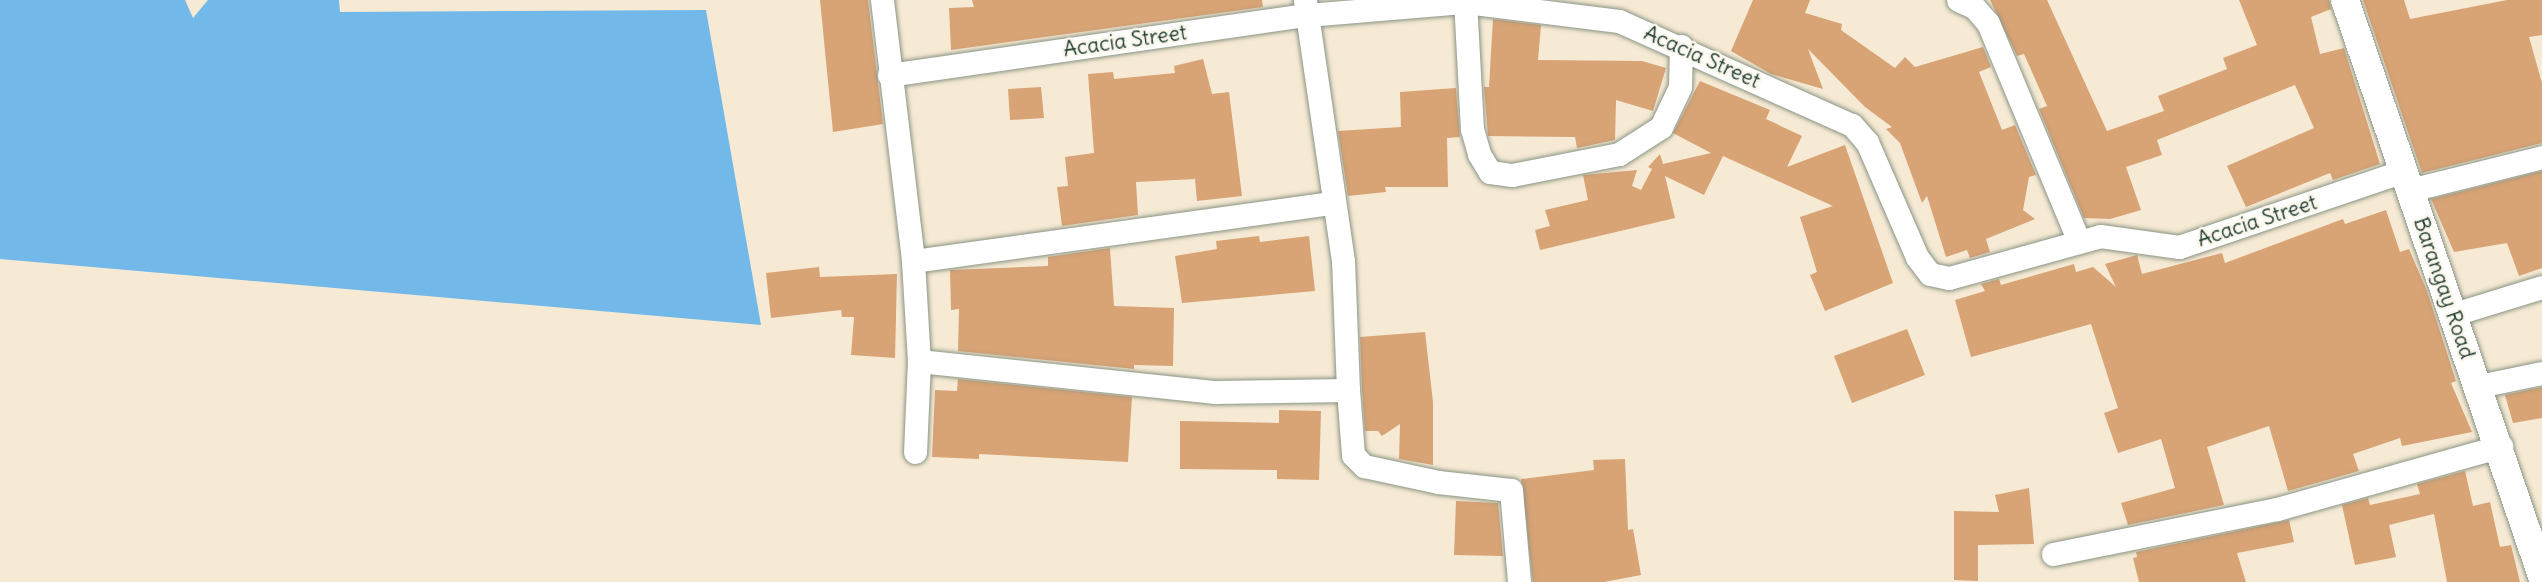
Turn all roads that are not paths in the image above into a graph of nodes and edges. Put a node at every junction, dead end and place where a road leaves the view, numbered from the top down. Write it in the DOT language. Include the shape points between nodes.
graph roads {
  1 [pos="882,0"];
  2 [pos="1958,0"];
  3 [pos="2345,0"];
  4 [pos="1465,1"];
  5 [pos="1306,8"];
  6 [pos="1681,46"];
  7 [pos="889,75"];
  8 [pos="2542,157"];
  9 [pos="2407,180"];
  10 [pos="1334,204"];
  11 [pos="2079,242"];
  12 [pos="913,261"];
  13 [pos="2542,287"];
  14 [pos="2454,314"];
  15 [pos="919,361"];
  16 [pos="2542,373"];
  17 [pos="2479,386"];
  18 [pos="1348,390"];
  19 [pos="2501,446"];
  20 [pos="915,452"];
  21 [pos="2053,554"];
  22 [pos="2542,576"];
  23 [pos="1519,582"];
  1 -- 7 [label="street"];
  2 -- 11 [label="street" via="1974,7 1988,23"];
  3 -- 9 [label="street, Barangay Road"];
  4 -- 5 [label="street, Acacia Street"];
  4 -- 6 [label="street, Acacia Street" via="1619,21"];
  4 -- 6 [label="street" via="1472,129 1490,172 1512,175 1619,154 1661,127 1680,87"];
  5 -- 7 [label="street, Acacia Street"];
  5 -- 10 [label="street"];
  6 -- 11 [label="street, Acacia Street" via="1852,125 1867,142 1917,257 1930,274 1950,278"];
  7 -- 12 [label="street"];
  8 -- 9 [label="street, Acacia Street"];
  9 -- 11 [label="street, Acacia Street" via="2179,247 2100,236"];
  9 -- 14 [label="street, Barangay Road"];
  10 -- 12 [label="street"];
  10 -- 18 [label="street" via="1343,261"];
  12 -- 15 [label="street"];
  13 -- 14 [label="street"];
  14 -- 17 [label="street, Barangay Road"];
  15 -- 18 [label="street" via="1215,392"];
  15 -- 20 [label="street"];
  16 -- 17 [label="street"];
  17 -- 19 [label="street, Barangay Road"];
  18 -- 23 [label="street" via="1353,455 1364,466 1438,482 1511,490"];
  19 -- 21 [label="street" via="2277,509"];
  19 -- 22 [label="street, Barangay Road"];
}
